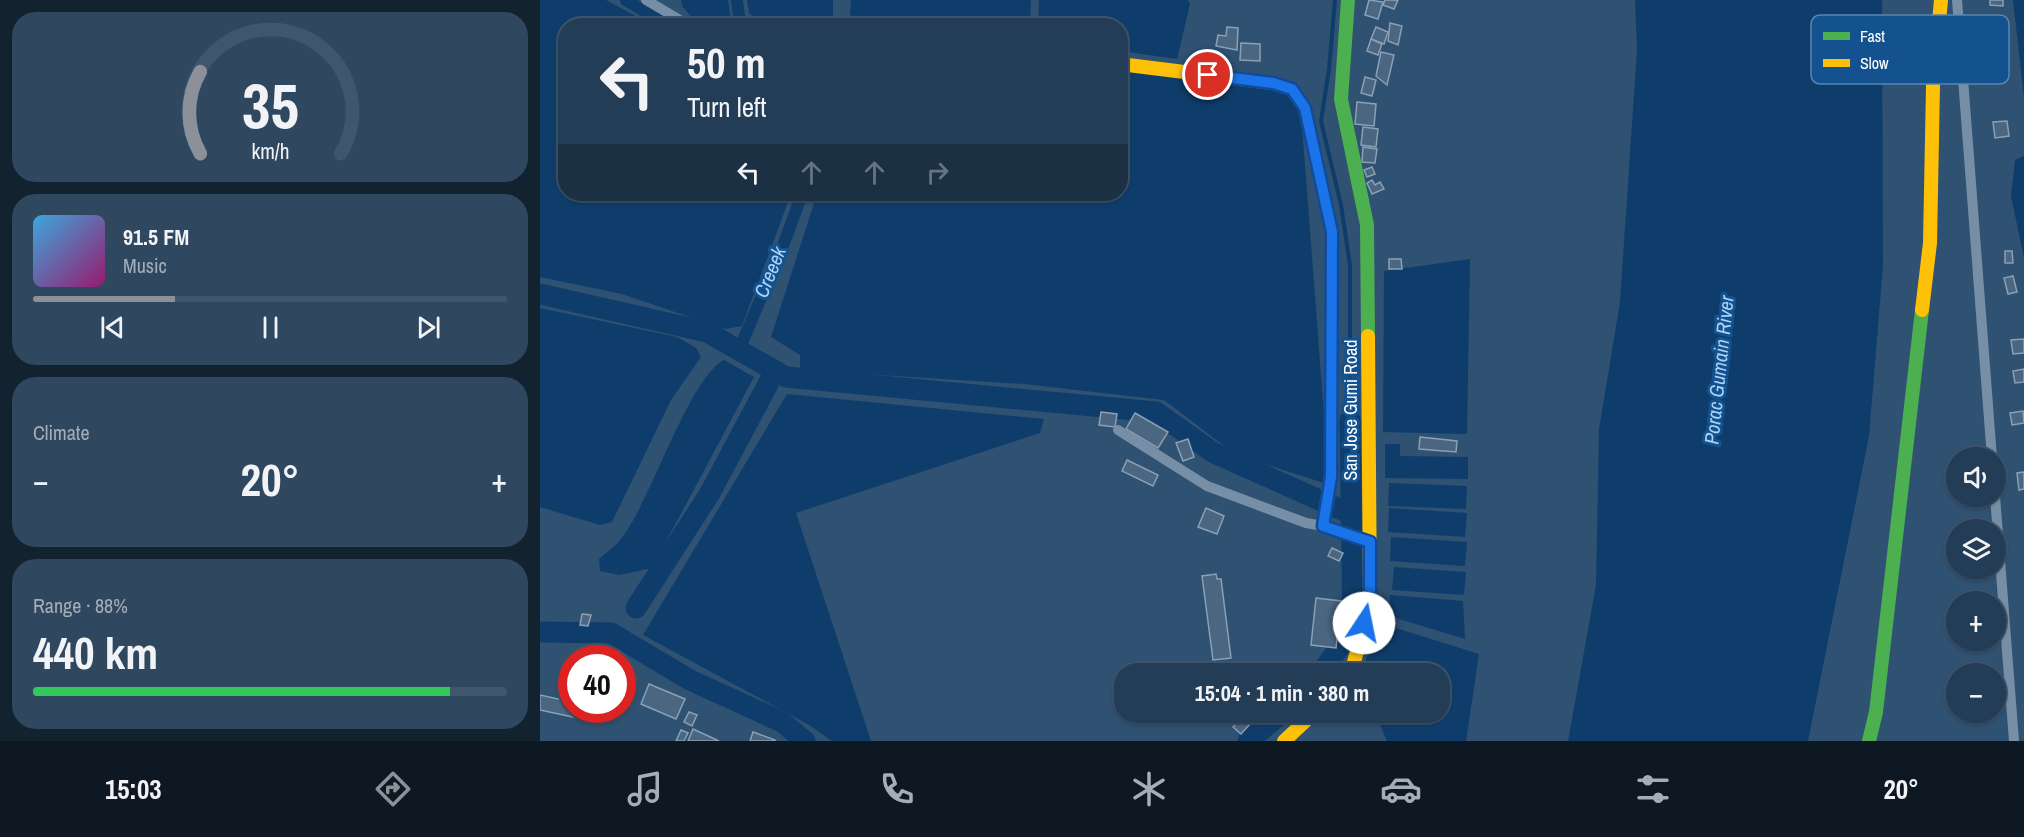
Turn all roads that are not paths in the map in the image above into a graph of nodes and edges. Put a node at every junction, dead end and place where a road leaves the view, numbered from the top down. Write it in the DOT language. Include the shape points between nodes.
graph roads {
  1 [pos="646,0"];
  2 [pos="1348,0"];
  3 [pos="1941,0"];
  4 [pos="1956,0"];
  5 [pos="1940,15"];
  6 [pos="1957,15"];
  7 [pos="676,18"];
  8 [pos="1128,65"];
  9 [pos="1934,84"];
  10 [pos="1963,84"];
  11 [pos="1118,430"];
  12 [pos="1991,447"];
  13 [pos="1996,507"];
  14 [pos="1323,526"];
  15 [pos="1370,542"];
  16 [pos="1354,663"];
  17 [pos="1303,723"];
  18 [pos="1284,741"];
  19 [pos="1869,741"];
  20 [pos="2014,741"];
  1 -- 7 [label="street"];
  2 -- 15 [label="street, San Jose Gumi Road" via="1341,99 1367,225"];
  3 -- 5 [label="street"];
  4 -- 6 [label="street"];
  8 -- 14 [label="street" via="1273,83 1292,89 1305,108 1332,232 1331,477"];
  9 -- 19 [label="street" via="1930,243"];
  10 -- 12 [label="street"];
  11 -- 14 [label="street" via="1207,486"];
  13 -- 20 [label="street"];
  14 -- 15 [label="street"];
  15 -- 16 [label="street, San Jose Gumi Road" via="1370,602"];
  17 -- 18 [label="street"];
}
